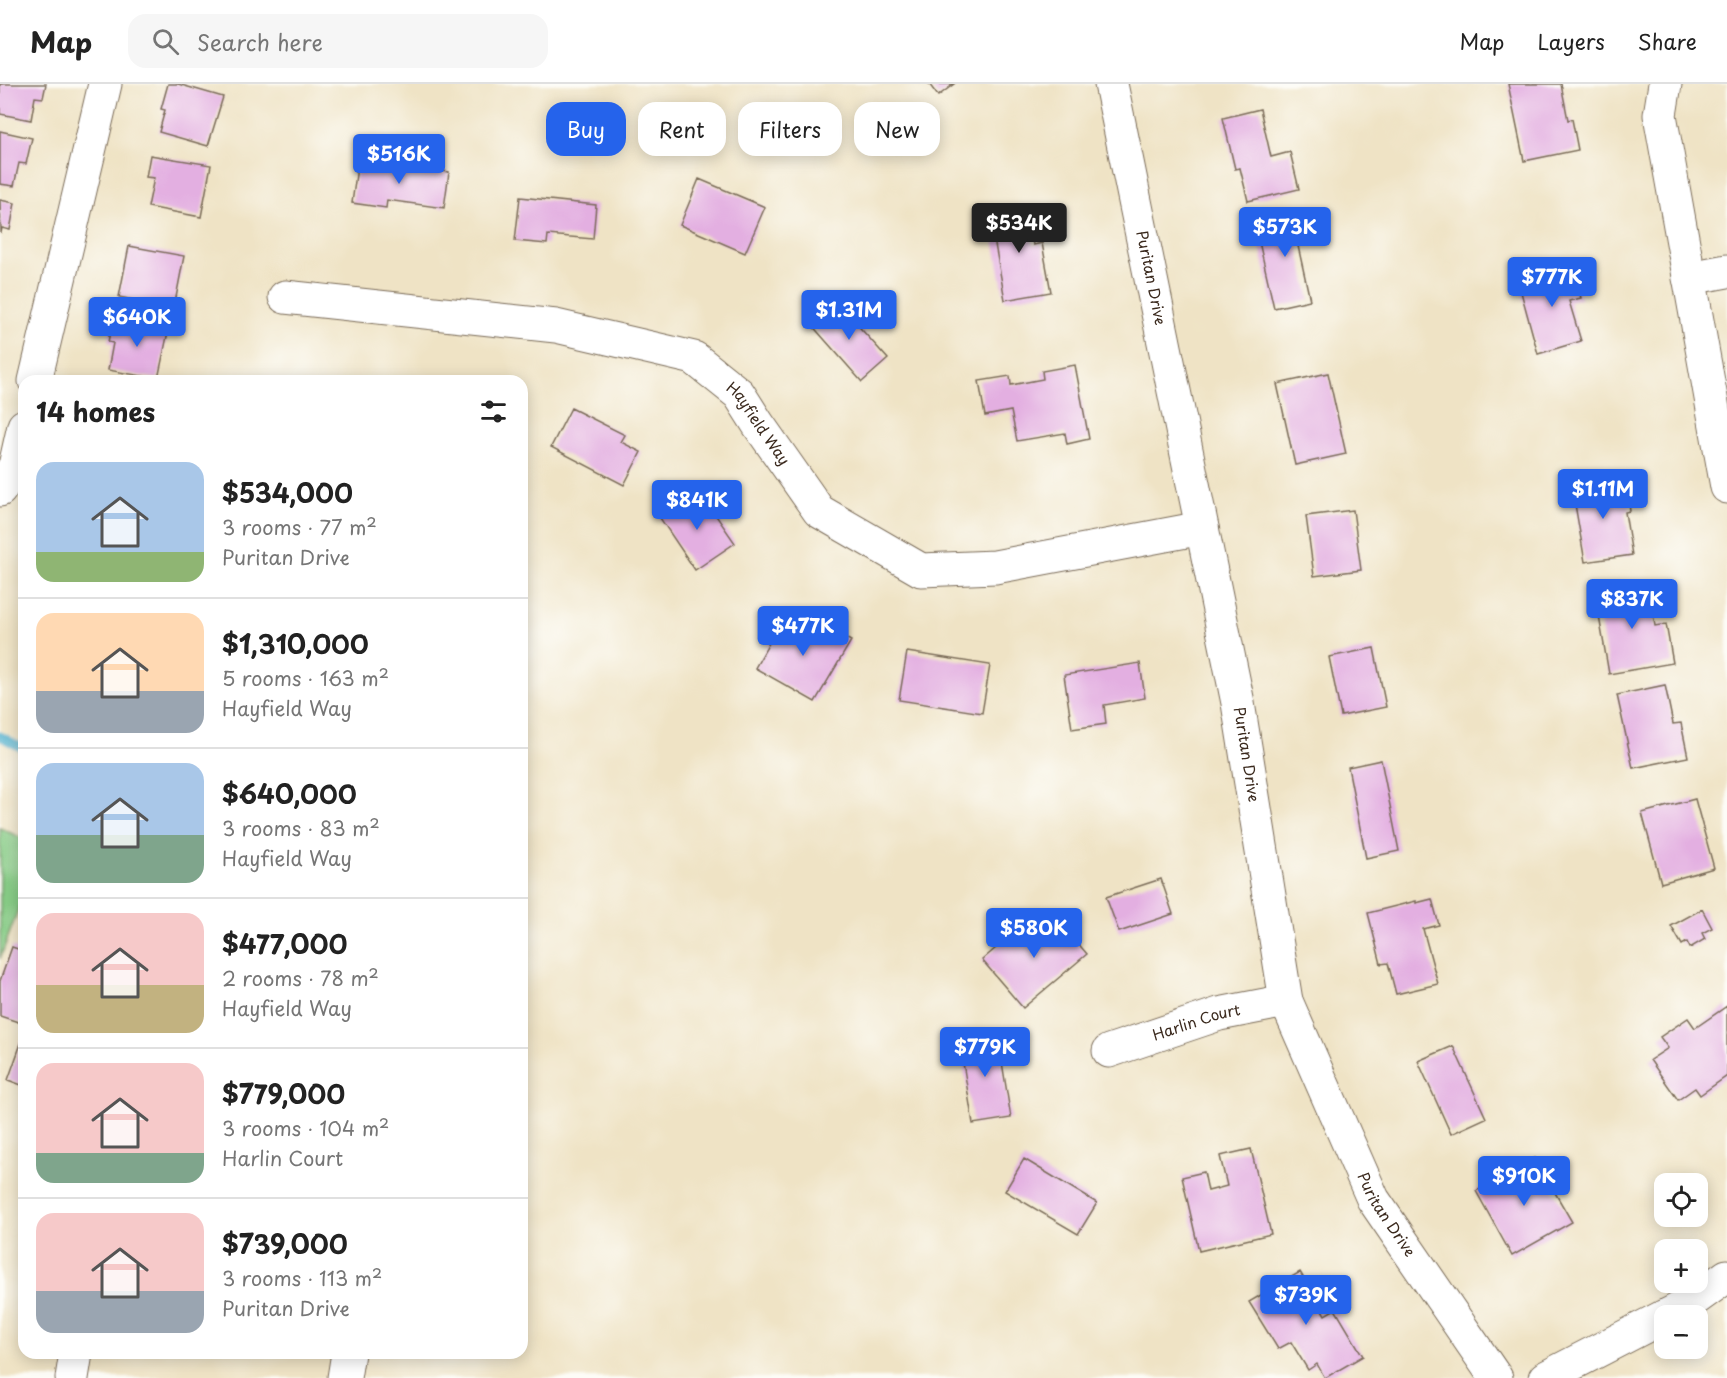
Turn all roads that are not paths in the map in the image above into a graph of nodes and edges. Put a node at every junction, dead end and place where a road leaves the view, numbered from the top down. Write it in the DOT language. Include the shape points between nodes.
graph roads {
  1 [pos="105,84"];
  2 [pos="1111,84"];
  3 [pos="1665,84"];
  4 [pos="1727,271"];
  5 [pos="1689,278"];
  6 [pos="285,297"];
  7 [pos="35,375"];
  8 [pos="18,453"];
  9 [pos="1727,487"];
  10 [pos="0,490"];
  11 [pos="1202,528"];
  12 [pos="1286,1001"];
  13 [pos="1109,1052"];
  14 [pos="1727,1276"];
  15 [pos="1686,1305"];
  16 [pos="1654,1322"];
  17 [pos="75,1359"];
  18 [pos="347,1359"];
  19 [pos="72,1378"];
  20 [pos="344,1378"];
  21 [pos="1496,1378"];
  22 [pos="1545,1378"];
  1 -- 7 [label="street"];
  2 -- 11 [label="street, Puritan Drive"];
  3 -- 5 [label="street" via="1660,115"];
  4 -- 5 [label="street"];
  5 -- 9 [label="street"];
  6 -- 11 [label="street, Hayfield Way" via="556,326 694,358 739,394 819,511 921,570 995,567"];
  8 -- 10 [label="street" via="15,466"];
  11 -- 12 [label="street, Puritan Drive" via="1238,703"];
  12 -- 13 [label="street, Harlin Court" via="1219,1014"];
  12 -- 21 [label="street, Puritan Drive" via="1373,1199"];
  14 -- 15 [label="street"];
  16 -- 22 [label="street"];
  17 -- 19 [label="street"];
  18 -- 20 [label="street"];
}
